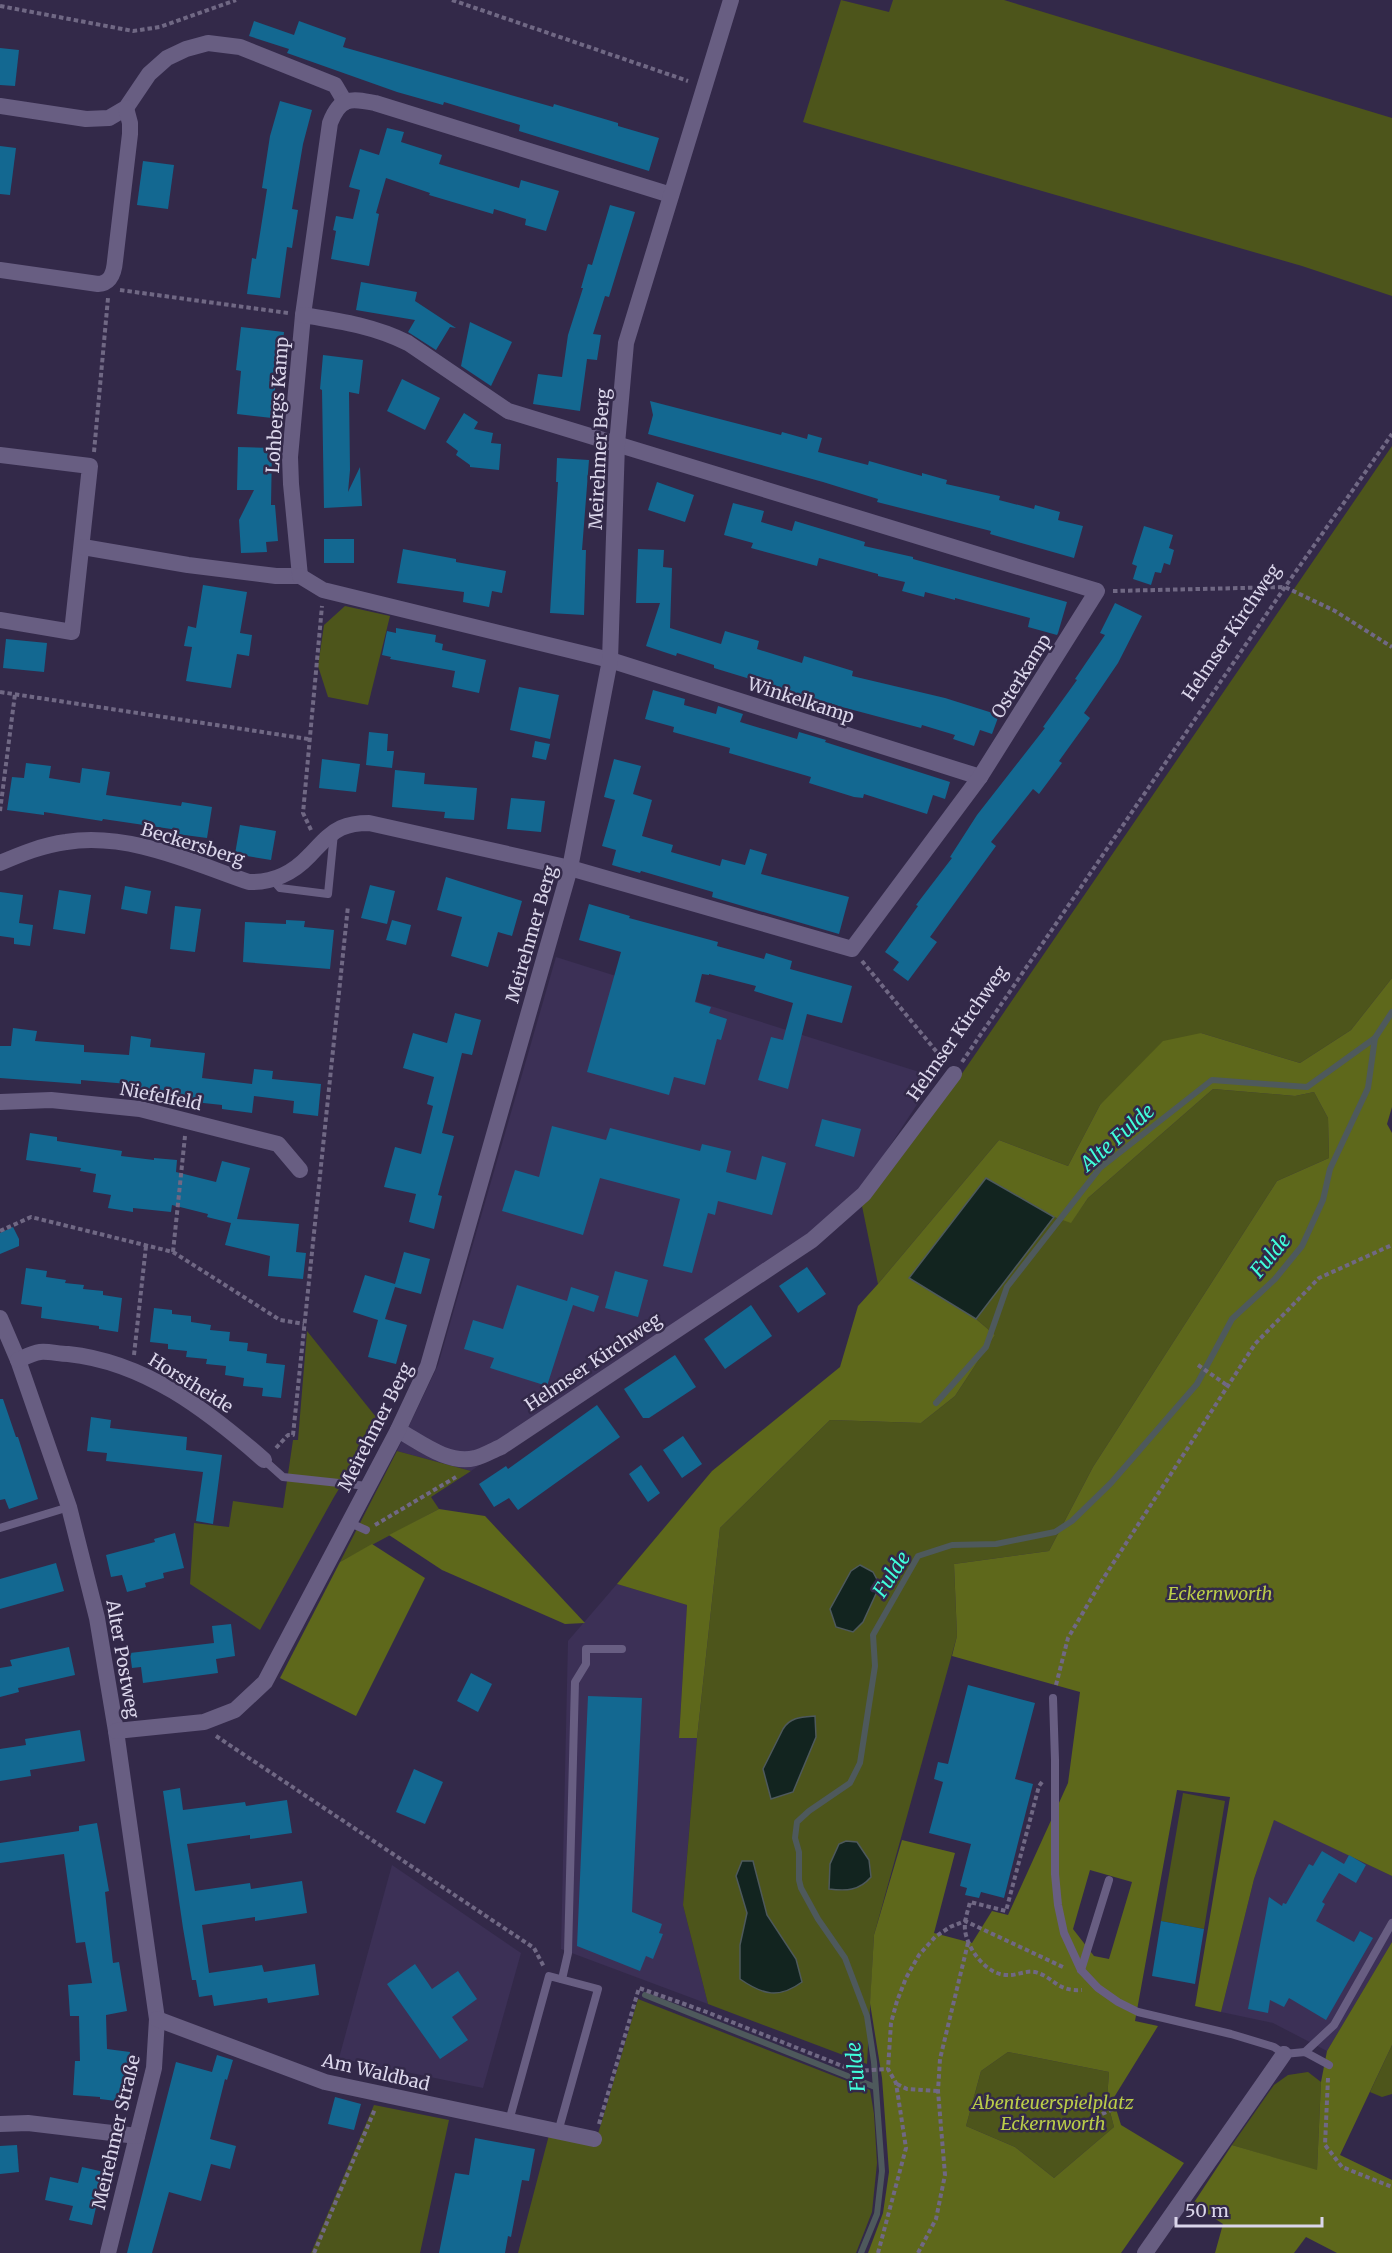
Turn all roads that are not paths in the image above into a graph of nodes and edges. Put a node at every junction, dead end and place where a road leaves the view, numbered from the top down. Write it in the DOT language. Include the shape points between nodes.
graph roads {
  1 [pos="730,0"];
  2 [pos="345,102"];
  3 [pos="0,106"];
  4 [pos="126,108"];
  5 [pos="671,195"];
  6 [pos="0,270"];
  7 [pos="303,315"];
  8 [pos="617,444"];
  9 [pos="0,455"];
  10 [pos="82,547"];
  11 [pos="300,576"];
  12 [pos="0,620"];
  13 [pos="610,660"];
  14 [pos="980,777"];
  15 [pos="334,832"];
  16 [pos="0,863"];
  17 [pos="570,868"];
  18 [pos="273,880"];
  19 [pos="954,1074"];
  20 [pos="0,1102"];
  21 [pos="300,1170"];
  22 [pos="0,1318"];
  23 [pos="18,1360"];
  24 [pos="398,1430"];
  25 [pos="264,1460"];
  26 [pos="367,1486"];
  27 [pos="69,1507"];
  28 [pos="348,1522"];
  29 [pos="0,1528"];
  30 [pos="366,1530"];
  31 [pos="622,1649"];
  32 [pos="1053,1698"];
  33 [pos="116,1731"];
  34 [pos="1109,1880"];
  35 [pos="1392,1923"];
  36 [pos="1081,1970"];
  37 [pos="562,1979"];
  38 [pos="157,2019"];
  39 [pos="1305,2052"];
  40 [pos="1284,2054"];
  41 [pos="1329,2065"];
  42 [pos="509,2121"];
  43 [pos="0,2124"];
  44 [pos="558,2132"];
  45 [pos="137,2136"];
  46 [pos="594,2139"];
  47 [pos="108,2253"];
  48 [pos="1145,2253"];
  1 -- 5 [label="street, Meirehmer Berg"];
  2 -- 4 [label="street" via="335,85 240,47 208,43 176,53 149,74"];
  2 -- 5 [label="street" via="357,99 375,103"];
  2 -- 7 [label="street, Lohbergs Kamp" via="335,108 330,123"];
  3 -- 4 [label="street" via="86,119 109,117"];
  4 -- 6 [label="street" via="130,134 114,269 106,282"];
  5 -- 8 [label="street, Meirehmer Berg" via="626,343"];
  7 -- 8 [label="street" via="390,334 508,411"];
  7 -- 11 [label="street, Lohbergs Kamp" via="290,457"];
  8 -- 13 [label="street, Meirehmer Berg"];
  8 -- 14 [label="street, Osterkamp" via="1097,591"];
  9 -- 10 [label="street" via="90,466"];
  10 -- 11 [label="street" via="188,565"];
  10 -- 12 [label="street" via="72,632"];
  11 -- 13 [label="street" via="323,590"];
  13 -- 14 [label="street, Winkelkamp"];
  13 -- 17 [label="street, Meirehmer Berg"];
  14 -- 17 [label="street, Osterkamp" via="852,949"];
  15 -- 17 [label="street" via="351,825 376,823"];
  15 -- 18 [label="street" via="301,863"];
  15 -- 18 [label="lane" via="328,894 280,888"];
  16 -- 18 [label="street, Beckersberg" via="66,842 110,841 160,852 249,882"];
  17 -- 24 [label="street, Meirehmer Berg" via="428,1366"];
  19 -- 24 [label="street, Helmser Kirchweg" via="864,1194 812,1240 501,1447 476,1458 449,1458"];
  20 -- 21 [label="street, Niefelfeld" via="51,1100 140,1109 278,1144"];
  22 -- 23 [label="street, Alter Postweg"];
  23 -- 25 [label="street, Horstheide" via="41,1352 83,1356 133,1369 175,1391 228,1428"];
  23 -- 27 [label="street, Alter Postweg"];
  24 -- 26 [label="street, Meirehmer Berg"];
  25 -- 26 [label="lane" via="283,1477"];
  26 -- 28 [label="street, Meirehmer Berg"];
  27 -- 29 [label="lane"];
  27 -- 33 [label="street, Alter Postweg" via="97,1618"];
  28 -- 30 [label="lane"];
  28 -- 33 [label="street, Meirehmer Berg" via="265,1682 235,1710 203,1722"];
  31 -- 37 [label="lane" via="586,1649 586,1664 575,1683 568,1953"];
  32 -- 36 [label="lane" via="1058,1905 1064,1933"];
  33 -- 38 [label="street, Alter Postweg"];
  34 -- 36 [label="lane"];
  35 -- 39 [label="lane" via="1335,2025"];
  36 -- 40 [label="lane" via="1098,1988 1138,2012 1231,2034"];
  37 -- 42 [label="lane" via="549,1976"];
  37 -- 44 [label="lane" via="598,1989"];
  38 -- 42 [label="street, Am Waldbad" via="325,2082"];
  38 -- 45 [label="street, Meirehmer Straße" via="154,2068"];
  39 -- 40 [label="lane"];
  39 -- 41 [label="lane"];
  40 -- 48 [label="street"];
  42 -- 44 [label="street, Am Waldbad"];
  43 -- 45 [label="street" via="28,2123"];
  44 -- 46 [label="street, Am Waldbad"];
  45 -- 47 [label="street, Meirehmer Straße"];
}
